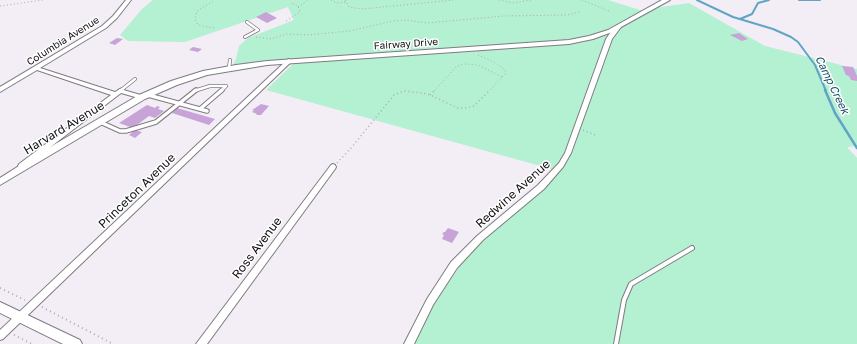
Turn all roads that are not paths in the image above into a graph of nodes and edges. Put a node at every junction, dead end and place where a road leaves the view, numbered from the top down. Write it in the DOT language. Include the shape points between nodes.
graph roads {
  1 [pos="129,0"];
  2 [pos="667,0"];
  3 [pos="247,22"];
  4 [pos="618,28"];
  5 [pos="246,36"];
  6 [pos="230,60"];
  7 [pos="289,62"];
  8 [pos="35,68"];
  9 [pos="229,68"];
  10 [pos="135,79"];
  11 [pos="0,90"];
  12 [pos="118,92"];
  13 [pos="145,96"];
  14 [pos="178,103"];
  15 [pos="200,109"];
  16 [pos="207,111"];
  17 [pos="99,121"];
  18 [pos="333,167"];
  19 [pos="0,182"];
  20 [pos="692,248"];
  21 [pos="0,307"];
  22 [pos="20,317"];
  23 [pos="3,333"];
  24 [pos="76,344"];
  25 [pos="201,344"];
  26 [pos="409,344"];
  27 [pos="616,344"];
  1 -- 8 [label="street, Columbia Avenue" via="104,27"];
  2 -- 4 [label="street, Fairway Drive"];
  3 -- 5 [label="lane" via="258,30"];
  4 -- 7 [label="street, Fairway Drive" via="569,42"];
  4 -- 26 [label="street, Redwine Avenue" via="609,39 568,153 552,176 480,238 454,265 430,302"];
  6 -- 9 [label="lane"];
  7 -- 9 [label="street, Fairway Drive"];
  7 -- 22 [label="street, Princeton Avenue"];
  8 -- 11 [label="street, Columbia Avenue"];
  8 -- 12 [label="street"];
  9 -- 13 [label="street, Fairway Drive" via="189,78"];
  10 -- 12 [label="lane"];
  12 -- 13 [label="street"];
  12 -- 19 [label="street, Harvard Avenue"];
  13 -- 14 [label="lane"];
  13 -- 17 [label="street, Harvard Avenue"];
  14 -- 15 [label="lane"];
  14 -- 15 [label="lane" via="195,90 210,86 226,86"];
  14 -- 17 [label="lane" via="156,122 126,131 120,131"];
  15 -- 16 [label="lane"];
  17 -- 19 [label="street, Harvard Avenue"];
  18 -- 25 [label="street, Ross Avenue"];
  20 -- 27 [label="lane" via="631,284 624,300"];
  21 -- 22 [label="street"];
  22 -- 23 [label="street, Princeton Avenue"];
  22 -- 24 [label="street"];
}
